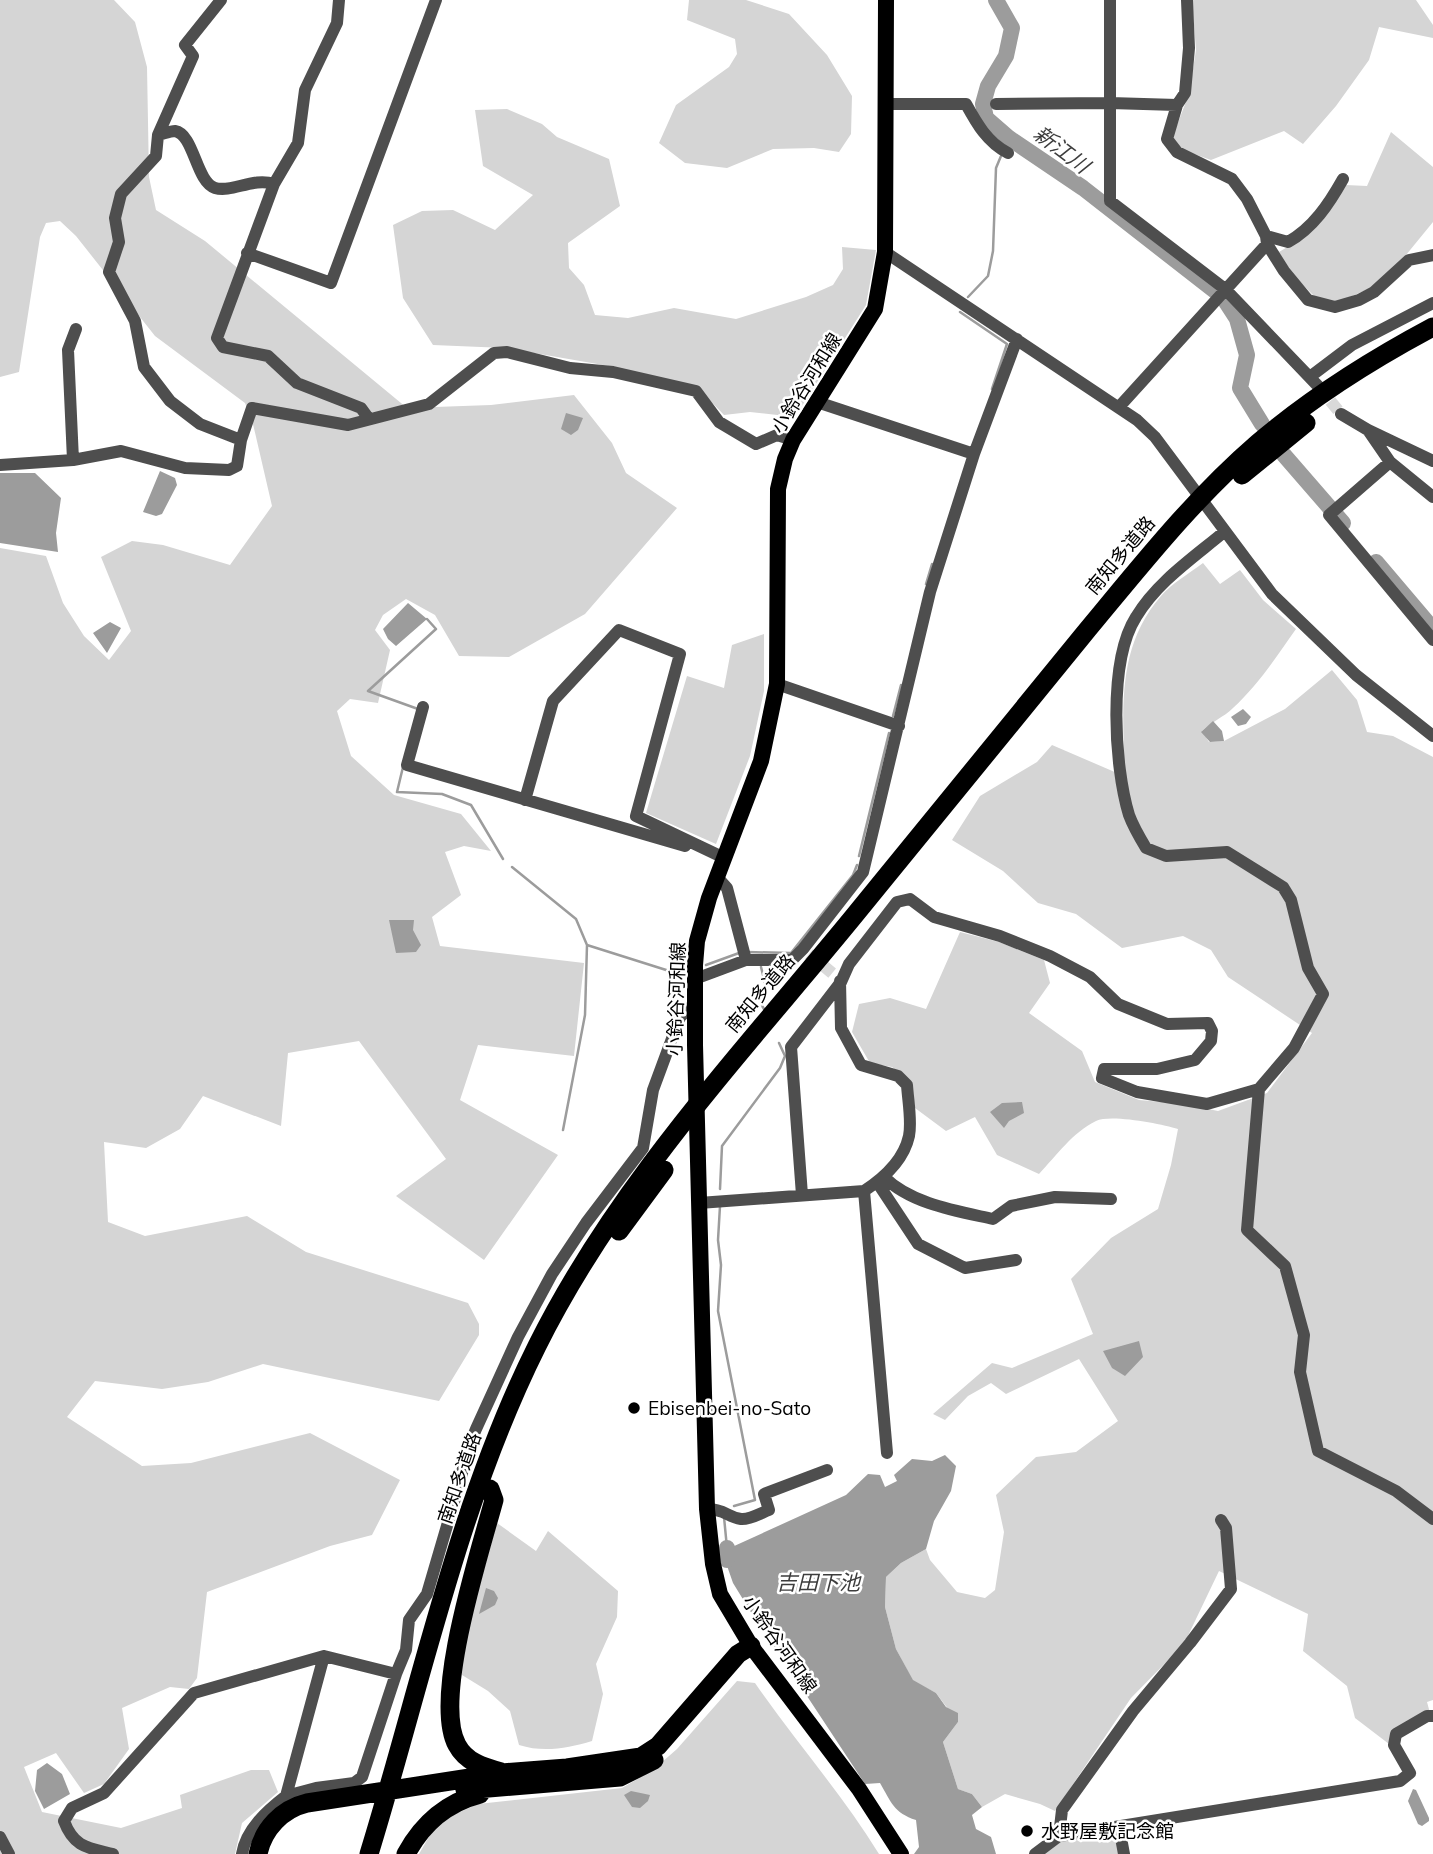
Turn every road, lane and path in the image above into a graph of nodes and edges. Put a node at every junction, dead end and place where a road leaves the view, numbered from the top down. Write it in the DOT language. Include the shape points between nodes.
graph roads {
  1 [pos="221,0"];
  2 [pos="339,0"];
  3 [pos="436,0"];
  4 [pos="886,0"];
  5 [pos="1110,0"];
  6 [pos="1187,0"];
  7 [pos="1110,103"];
  8 [pos="887,104"];
  9 [pos="996,104"];
  10 [pos="1177,105"];
  11 [pos="158,135"];
  12 [pos="1008,153"];
  13 [pos="1343,179"];
  14 [pos="274,184"];
  15 [pos="1266,240"];
  16 [pos="886,252"];
  17 [pos="247,253"];
  18 [pos="1433,255"];
  19 [pos="1225,289"];
  20 [pos="1433,303"];
  21 [pos="1433,327"];
  22 [pos="76,329"];
  23 [pos="1017,340"];
  24 [pos="1433,341"];
  25 [pos="817,402"];
  26 [pos="1119,407"];
  27 [pos="1341,414"];
  28 [pos="369,419"];
  29 [pos="1368,430"];
  30 [pos="241,440"];
  31 [pos="793,440"];
  32 [pos="974,454"];
  33 [pos="73,460"];
  34 [pos="1433,461"];
  35 [pos="1390,462"];
  36 [pos="0,465"];
  37 [pos="1210,497"];
  38 [pos="1433,497"];
  39 [pos="1195,512"];
  40 [pos="1224,532"];
  41 [pos="1433,640"];
  42 [pos="777,684"];
  43 [pos="423,707"];
  44 [pos="899,726"];
  45 [pos="1433,736"];
  46 [pos="525,800"];
  47 [pos="722,857"];
  48 [pos="718,878"];
  49 [pos="746,960"];
  50 [pos="695,979"];
  51 [pos="839,980"];
  52 [pos="695,1003"];
  53 [pos="1259,1089"];
  54 [pos="881,1179"];
  55 [pos="864,1191"];
  56 [pos="802,1195"];
  57 [pos="1111,1199"];
  58 [pos="699,1203"];
  59 [pos="1016,1260"];
  60 [pos="887,1453"];
  61 [pos="827,1469"];
  62 [pos="490,1489"];
  63 [pos="708,1509"];
  64 [pos="1433,1519"];
  65 [pos="1221,1520"];
  66 [pos="751,1646"];
  67 [pos="324,1657"];
  68 [pos="396,1674"];
  69 [pos="1433,1716"];
  70 [pos="395,1772"];
  71 [pos="500,1781"];
  72 [pos="286,1796"];
  73 [pos="383,1813"];
  74 [pos="1119,1827"];
  75 [pos="1059,1836"];
  76 [pos="0,1838"];
  77 [pos="9,1854"];
  78 [pos="113,1854"];
  79 [pos="243,1854"];
  80 [pos="258,1854"];
  81 [pos="267,1854"];
  82 [pos="358,1854"];
  83 [pos="369,1854"];
  84 [pos="383,1854"];
  85 [pos="406,1854"];
  86 [pos="901,1854"];
  87 [pos="1035,1854"];
  88 [pos="1124,1854"];
  1 -- 11 [label="street" via="185,45 193,56"];
  2 -- 14 [label="street" via="337,23 305,90 298,143"];
  3 -- 17 [label="street" via="331,283"];
  4 -- 8 [label="main road, 小鈴谷河和線"];
  5 -- 7 [label="street"];
  6 -- 10 [label="street" via="1185,93"];
  7 -- 9 [label="street"];
  7 -- 10 [label="street"];
  7 -- 19 [label="street" via="1110,201"];
  8 -- 12 [label="street" via="966,104 979,128"];
  8 -- 16 [label="main road, 小鈴谷河和線"];
  10 -- 15 [label="street" via="1167,139 1177,152 1232,179"];
  11 -- 14 [label="street" via="175,131 183,136 207,184 217,189 264,180"];
  11 -- 30 [label="street" via="156,156 121,194 115,218 119,242 109,272 135,321 144,367 163,393 200,424"];
  13 -- 15 [label="street" via="1328,206 1298,236 1288,242"];
  14 -- 17 [label="street"];
  15 -- 18 [label="street" via="1308,300 1335,307 1374,292 1409,260"];
  15 -- 19 [label="street"];
  16 -- 23 [label="street"];
  16 -- 25 [label="main road, 小鈴谷河和線" via="875,309"];
  17 -- 28 [label="street" via="217,338 223,346 268,356 298,383 361,408"];
  19 -- 20 [label="street" via="1314,381 1352,345"];
  19 -- 26 [label="street"];
  21 -- 37 [label="highway, 南知多道路" via="1309,404 1258,443"];
  22 -- 33 [label="street" via="68,350"];
  23 -- 26 [label="street"];
  23 -- 32 [label="street"];
  24 -- 37 [label="highway, 南知多道路" via="1330,404"];
  25 -- 31 [label="main road, 小鈴谷河和線"];
  25 -- 32 [label="street"];
  26 -- 40 [label="street" via="1155,437"];
  27 -- 29 [label="street"];
  28 -- 30 [label="street" via="348,425 252,408"];
  28 -- 31 [label="street" via="429,404 494,353 507,352 696,391 719,422 756,444 777,435"];
  29 -- 34 [label="street"];
  29 -- 35 [label="street"];
  30 -- 33 [label="street" via="237,466 229,470 185,468 121,451"];
  31 -- 42 [label="main road, 小鈴谷河和線" via="778,489"];
  32 -- 44 [label="street" via="930,592"];
  33 -- 36 [label="street"];
  35 -- 38 [label="street"];
  35 -- 41 [label="street" via="1334,511"];
  37 -- 39 [label="highway, 南知多道路"];
  39 -- 62 [label="highway, 南知多道路" via="637,1205 595,1267 528,1395"];
  39 -- 70 [label="highway, 南知多道路" via="1073,648 686,1120 584,1261 513,1397 476,1497"];
  40 -- 45 [label="street" via="1282,604 1356,675"];
  40 -- 53 [label="street" via="1158,588 1135,618 1121,652 1119,768 1130,817 1146,848 1166,856 1227,852 1283,887 1292,900 1308,968 1323,994 1294,1048"];
  42 -- 44 [label="street"];
  42 -- 47 [label="main road, 小鈴谷河和線" via="761,761"];
  43 -- 46 [label="street" via="407,765"];
  44 -- 49 [label="street" via="863,872 806,951 792,960"];
  46 -- 47 [label="street"];
  46 -- 47 [label="street" via="553,702 619,630 680,654 636,817"];
  47 -- 48 [label="main road, 小鈴谷河和線"];
  48 -- 49 [label="street" via="727,888"];
  48 -- 50 [label="main road, 小鈴谷河和線" via="697,942"];
  49 -- 50 [label="street"];
  50 -- 52 [label="main road, 小鈴谷河和線"];
  51 -- 53 [label="street" via="897,902 910,899 934,917 1050,956 1090,977 1118,1004 1167,1024 1208,1023 1212,1031 1211,1041 1195,1060 1157,1069 1104,1069 1102,1078 1137,1092 1207,1104"];
  51 -- 54 [label="street" via="841,1028 861,1065 898,1076 908,1085 909,1136 896,1163"];
  51 -- 56 [label="street" via="791,1047"];
  52 -- 58 [label="main road, 小鈴谷河和線"];
  52 -- 68 [label="street" via="680,1017 653,1090 643,1149 552,1274 476,1429 427,1594 409,1620 406,1650"];
  53 -- 64 [label="street" via="1247,1230 1285,1266 1304,1335 1300,1372 1318,1451 1396,1491"];
  54 -- 55 [label="street"];
  54 -- 57 [label="street" via="939,1208 993,1219 1011,1206 1055,1197"];
  54 -- 59 [label="street" via="918,1244 965,1268"];
  55 -- 56 [label="street"];
  55 -- 60 [label="street"];
  56 -- 58 [label="street"];
  58 -- 63 [label="main road, 小鈴谷河和線"];
  61 -- 63 [label="street" via="764,1494 769,1510 746,1519"];
  62 -- 70 [label="highway, 南知多道路"];
  62 -- 71 [label="highway" via="494,1500 459,1637 448,1713 457,1746"];
  63 -- 66 [label="main road, 小鈴谷河和線" via="720,1594"];
  65 -- 75 [label="street" via="1226,1528 1231,1589 1133,1711 1062,1810"];
  66 -- 71 [label="highway" via="745,1660 650,1764 620,1777"];
  66 -- 86 [label="main road, 小鈴谷河和線" via="852,1780"];
  67 -- 68 [label="street"];
  67 -- 72 [label="street"];
  67 -- 78 [label="street" via="194,1693 104,1793 72,1808 64,1821 70,1836 82,1846"];
  68 -- 72 [label="street" via="362,1777 354,1783"];
  69 -- 74 [label="street" via="1396,1734 1394,1745 1410,1773 1399,1782"];
  70 -- 73 [label="highway"];
  71 -- 80 [label="highway" via="347,1795 297,1805 269,1829"];
  71 -- 81 [label="highway" via="308,1809 279,1829"];
  71 -- 85 [label="highway" via="441,1811"];
  72 -- 79 [label="street" via="251,1831"];
  73 -- 82 [label="highway"];
  73 -- 83 [label="highway"];
  73 -- 84 [label="highway"];
  74 -- 75 [label="street"];
  74 -- 88 [label="street"];
  75 -- 87 [label="street"];
  76 -- 77 [label="street"];
}
